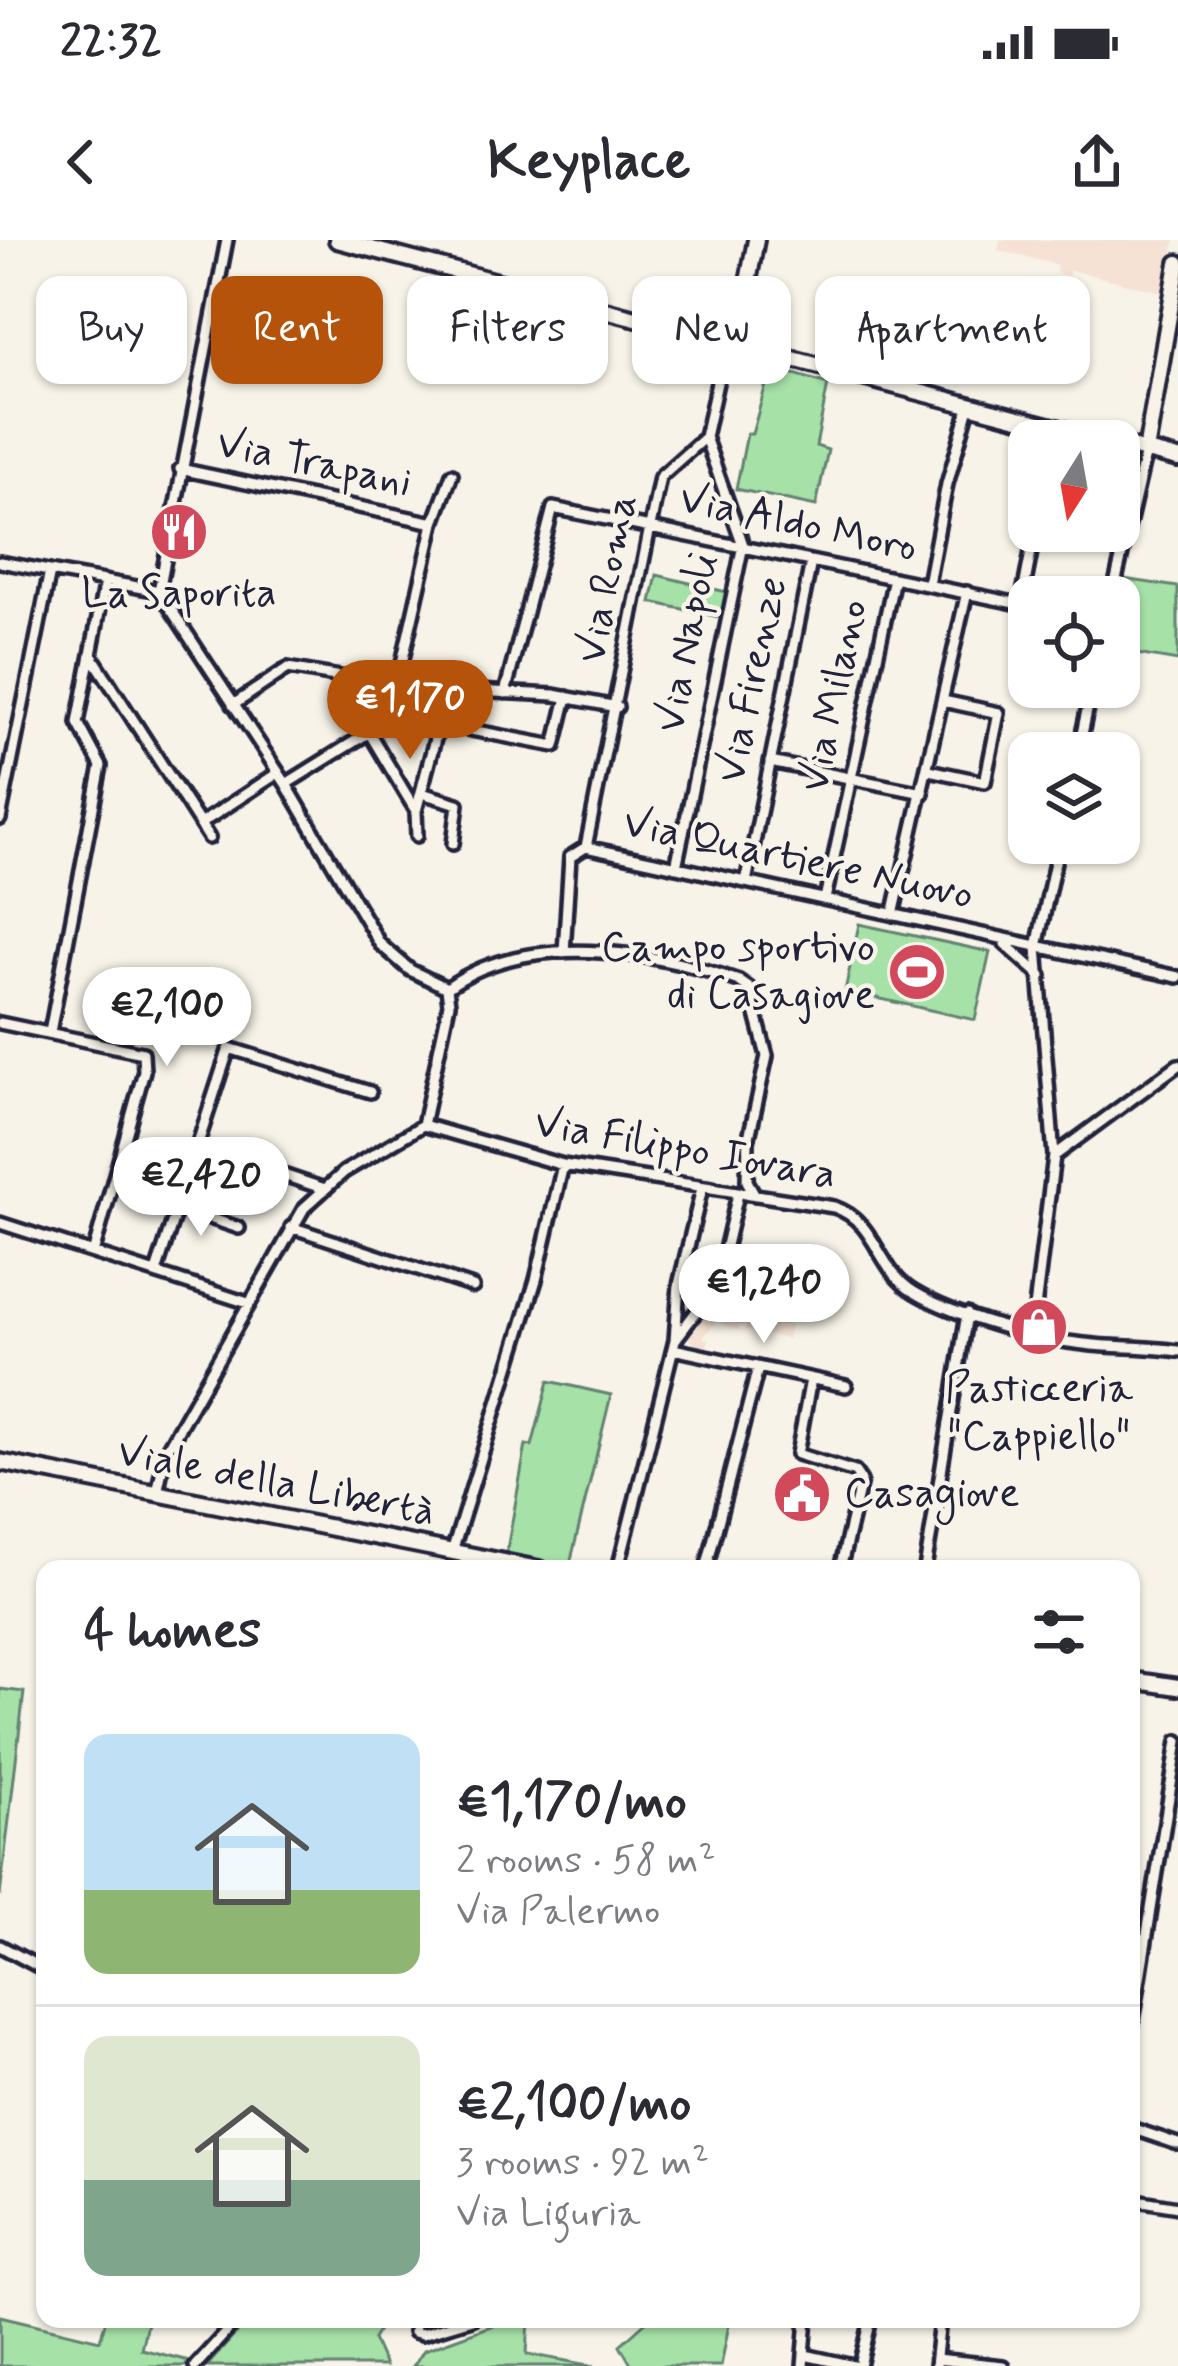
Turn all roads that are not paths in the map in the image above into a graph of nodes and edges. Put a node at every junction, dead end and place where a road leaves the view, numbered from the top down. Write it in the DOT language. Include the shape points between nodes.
graph roads {
  1 [pos="227,240"];
  2 [pos="337,240"];
  3 [pos="756,240"];
  4 [pos="1178,263"];
  5 [pos="747,276"];
  6 [pos="632,317"];
  7 [pos="791,358"];
  8 [pos="720,384"];
  9 [pos="970,404"];
  10 [pos="1029,420"];
  11 [pos="705,437"];
  12 [pos="1140,449"];
  13 [pos="1146,451"];
  14 [pos="1178,459"];
  15 [pos="180,469"];
  16 [pos="452,474"];
  17 [pos="434,523"];
  18 [pos="653,528"];
  19 [pos="742,545"];
  20 [pos="0,562"];
  21 [pos="811,562"];
  22 [pos="50,571"];
  23 [pos="1117,576"];
  24 [pos="894,578"];
  25 [pos="105,581"];
  26 [pos="928,584"];
  27 [pos="159,591"];
  28 [pos="967,592"];
  29 [pos="1008,601"];
  30 [pos="91,654"];
  31 [pos="399,687"];
  32 [pos="505,693"];
  33 [pos="567,698"];
  34 [pos="943,701"];
  35 [pos="233,705"];
  36 [pos="617,707"];
  37 [pos="370,734"];
  38 [pos="770,762"];
  39 [pos="929,770"];
  40 [pos="278,773"];
  41 [pos="852,778"];
  42 [pos="286,784"];
  43 [pos="923,793"];
  44 [pos="424,794"];
  45 [pos="416,811"];
  46 [pos="0,819"];
  47 [pos="200,824"];
  48 [pos="417,836"];
  49 [pos="209,838"];
  50 [pos="454,844"];
  51 [pos="586,848"];
  52 [pos="1055,864"];
  53 [pos="676,867"];
  54 [pos="746,882"];
  55 [pos="825,898"];
  56 [pos="893,915"];
  57 [pos="989,936"];
  58 [pos="1037,947"];
  59 [pos="564,952"];
  60 [pos="1178,977"];
  61 [pos="1043,979"];
  62 [pos="447,988"];
  63 [pos="0,1023"];
  64 [pos="50,1032"];
  65 [pos="1178,1065"];
  66 [pos="370,1092"];
  67 [pos="424,1125"];
  68 [pos="196,1146"];
  69 [pos="1054,1156"];
  70 [pos="563,1165"];
  71 [pos="322,1188"];
  72 [pos="702,1188"];
  73 [pos="738,1194"];
  74 [pos="755,1196"];
  75 [pos="177,1207"];
  76 [pos="0,1223"];
  77 [pos="290,1226"];
  78 [pos="239,1228"];
  79 [pos="94,1250"];
  80 [pos="156,1272"];
  81 [pos="473,1287"];
  82 [pos="248,1303"];
  83 [pos="967,1314"];
  84 [pos="1032,1332"];
  85 [pos="674,1345"];
  86 [pos="1178,1351"];
  87 [pos="758,1368"];
  88 [pos="811,1379"];
  89 [pos="846,1386"];
  90 [pos="0,1462"];
  91 [pos="158,1493"];
  92 [pos="452,1552"];
  93 [pos="493,1560"];
  94 [pos="620,1560"];
  95 [pos="708,1560"];
  96 [pos="842,1560"];
  97 [pos="926,1560"];
  98 [pos="1140,1681"];
  99 [pos="1178,1687"];
  100 [pos="1178,1741"];
  101 [pos="0,1946"];
  102 [pos="1140,1960"];
  103 [pos="36,1965"];
  104 [pos="1140,2131"];
  105 [pos="1178,2144"];
  106 [pos="1140,2200"];
  107 [pos="1178,2207"];
  108 [pos="230,2328"];
  109 [pos="415,2328"];
  110 [pos="442,2328"];
  111 [pos="806,2328"];
  112 [pos="868,2328"];
  113 [pos="939,2328"];
  114 [pos="804,2361"];
  115 [pos="935,2363"];
  116 [pos="195,2366"];
  117 [pos="857,2366"];
  118 [pos="1003,2366"];
  1 -- 15 [label="street"];
  2 -- 6 [label="street"];
  3 -- 5 [label="street"];
  4 -- 13 [label="street"];
  7 -- 9 [label="street"];
  8 -- 11 [label="street"];
  9 -- 10 [label="street"];
  9 -- 26 [label="street"];
  11 -- 18 [label="street, Via Roma" via="660,477"];
  11 -- 19 [label="street, Via Napoli"];
  12 -- 13 [label="street"];
  13 -- 14 [label="street"];
  13 -- 23 [label="street"];
  15 -- 17 [label="street, Via Trapani"];
  15 -- 27 [label="street"];
  16 -- 17 [label="street"];
  17 -- 31 [label="street"];
  18 -- 19 [label="street, Via Aldo Moro"];
  18 -- 32 [label="street, Via Aldo Moro" via="553,508"];
  18 -- 36 [label="street, Via Roma"];
  19 -- 21 [label="street, Via Aldo Moro"];
  19 -- 53 [label="street, Via Napoli"];
  20 -- 22 [label="street"];
  21 -- 24 [label="street, Via Aldo Moro"];
  21 -- 38 [label="street, Via Firenze"];
  22 -- 25 [label="street"];
  22 -- 46 [label="street"];
  24 -- 26 [label="street, Via Aldo Moro"];
  24 -- 41 [label="street, Via Milano"];
  25 -- 27 [label="street"];
  25 -- 30 [label="street"];
  26 -- 28 [label="street, Via Aldo Moro"];
  27 -- 35 [label="street"];
  28 -- 29 [label="street, Via Aldo Moro"];
  28 -- 34 [label="street"];
  30 -- 47 [label="street"];
  30 -- 64 [label="street" via="78,723 101,766"];
  31 -- 32 [label="street"];
  31 -- 35 [label="street" via="288,668"];
  31 -- 37 [label="street" via="389,720"];
  32 -- 33 [label="street"];
  33 -- 36 [label="street"];
  33 -- 44 [label="street" via="555,746 439,724"];
  34 -- 39 [label="street"];
  34 -- 39 [label="street" via="999,713 985,782"];
  35 -- 40 [label="street"];
  36 -- 51 [label="street, Via Roma"];
  37 -- 42 [label="street"];
  37 -- 45 [label="street"];
  38 -- 41 [label="street"];
  38 -- 54 [label="street, Via Firenze"];
  39 -- 43 [label="street"];
  40 -- 42 [label="street"];
  40 -- 47 [label="street"];
  41 -- 43 [label="street"];
  41 -- 55 [label="street, Via Milano"];
  42 -- 62 [label="street" via="380,944"];
  43 -- 56 [label="street"];
  44 -- 45 [label="street"];
  44 -- 50 [label="street" via="458,803"];
  45 -- 48 [label="street"];
  47 -- 49 [label="street"];
  51 -- 53 [label="street, Via Quartiere Nuovo"];
  51 -- 59 [label="street, Via Quartiere Nuovo" via="570,857"];
  52 -- 58 [label="street"];
  53 -- 54 [label="street, Via Quartiere Nuovo"];
  54 -- 55 [label="street, Via Quartiere Nuovo"];
  55 -- 56 [label="street, Via Quartiere Nuovo"];
  56 -- 57 [label="street, Via Quartiere Nuovo"];
  57 -- 58 [label="street, Via Quartiere Nuovo"];
  57 -- 61 [label="street" via="1015,948"];
  58 -- 60 [label="street, Via Quartiere Nuovo"];
  58 -- 61 [label="street"];
  59 -- 62 [label="street" via="494,964"];
  59 -- 74 [label="street" via="614,954 749,988 767,1055 748,1142 747,1181"];
  61 -- 69 [label="street"];
  62 -- 67 [label="street"];
  63 -- 64 [label="street"];
  64 -- 79 [label="street" via="119,1045 146,1060"];
  65 -- 69 [label="street"];
  66 -- 68 [label="street" via="229,1048"];
  67 -- 70 [label="street, Via Filippo Iovara"];
  67 -- 71 [label="street"];
  68 -- 71 [label="street"];
  68 -- 75 [label="street"];
  69 -- 84 [label="street"];
  70 -- 72 [label="street, Via Filippo Iovara"];
  70 -- 92 [label="street"];
  71 -- 77 [label="street"];
  72 -- 73 [label="street, Via Filippo Iovara"];
  72 -- 85 [label="street"];
  73 -- 74 [label="street, Via Filippo Iovara"];
  73 -- 85 [label="street" via="717,1284"];
  74 -- 83 [label="street, Via Filippo Iovara" via="851,1213 909,1289"];
  75 -- 78 [label="street"];
  75 -- 80 [label="street"];
  76 -- 79 [label="street"];
  77 -- 81 [label="street"];
  77 -- 82 [label="street"];
  79 -- 80 [label="street"];
  80 -- 82 [label="street"];
  82 -- 91 [label="street" via="166,1451"];
  83 -- 84 [label="street, Via Filippo Iovara"];
  83 -- 97 [label="street"];
  84 -- 86 [label="street, Via Filippo Iovara"];
  85 -- 87 [label="street"];
  85 -- 94 [label="street"];
  87 -- 88 [label="street"];
  87 -- 95 [label="street"];
  88 -- 89 [label="street"];
  88 -- 96 [label="street" via="797,1454 855,1472 860,1481"];
  90 -- 91 [label="street, Viale della Libertà"];
  91 -- 92 [label="street, Viale della Libertà"];
  92 -- 93 [label="street, Viale della Libertà"];
  98 -- 99 [label="street"];
  100 -- 102 [label="street"];
  101 -- 103 [label="street"];
  104 -- 105 [label="street"];
  106 -- 107 [label="street"];
  108 -- 116 [label="street"];
  109 -- 110 [label="street"];
  111 -- 114 [label="street"];
  112 -- 117 [label="street"];
  113 -- 115 [label="street"];
  114 -- 117 [label="street"];
  115 -- 118 [label="street"];
}
